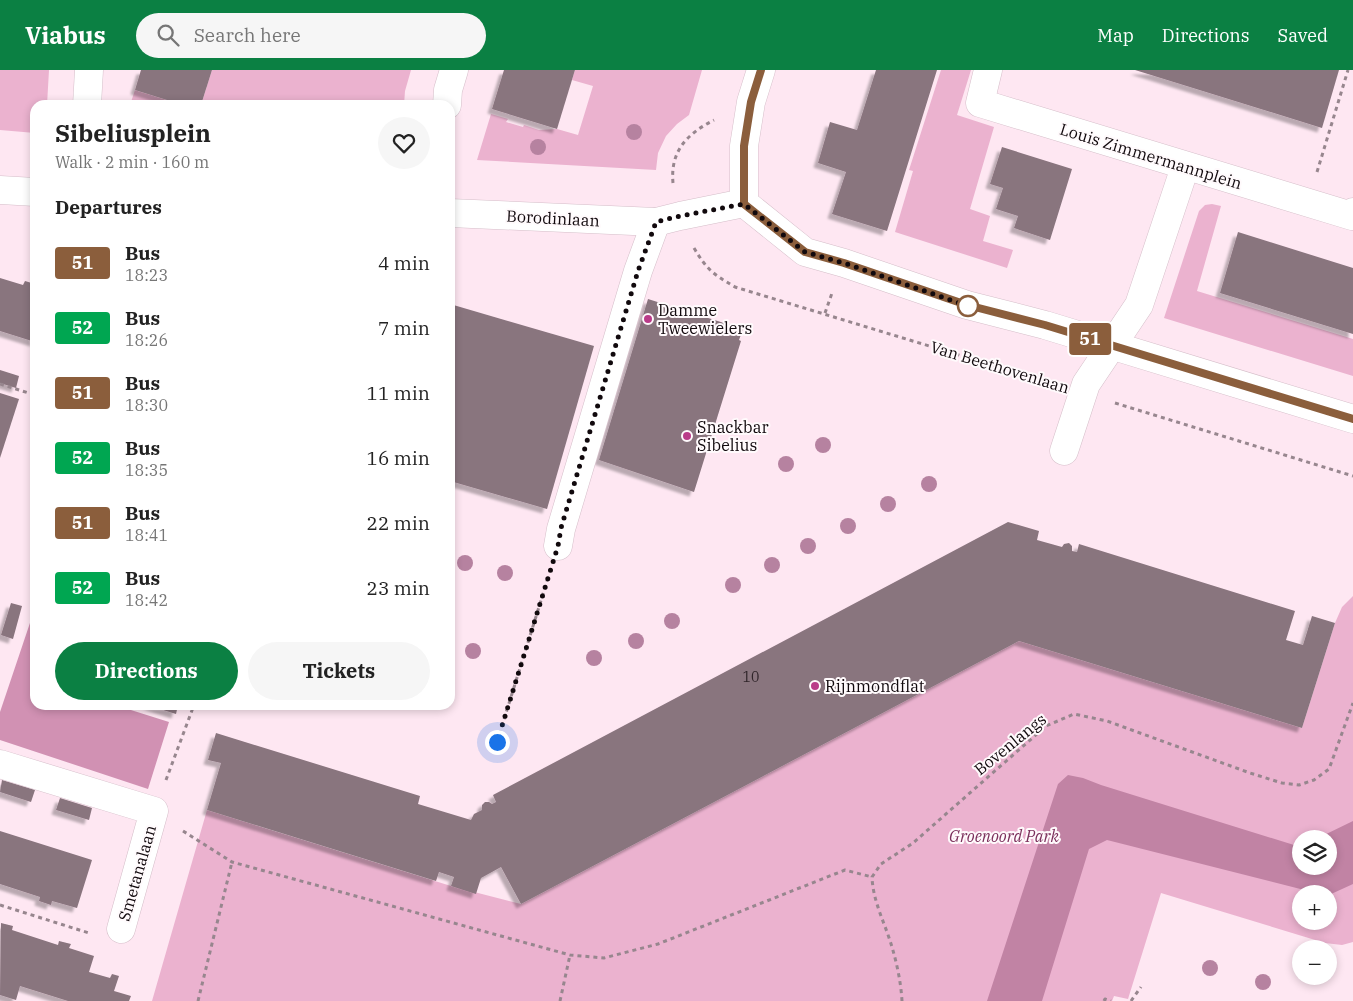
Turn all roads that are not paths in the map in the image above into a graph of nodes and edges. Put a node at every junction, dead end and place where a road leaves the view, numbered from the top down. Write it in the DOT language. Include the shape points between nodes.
graph roads {
  1 [pos="89,70"];
  2 [pos="454,70"];
  3 [pos="761,70"];
  4 [pos="988,70"];
  5 [pos="87,100"];
  6 [pos="447,100"];
  7 [pos="1185,167"];
  8 [pos="0,190"];
  9 [pos="30,192"];
  10 [pos="744,204"];
  11 [pos="1353,212"];
  12 [pos="455,213"];
  13 [pos="668,219"];
  14 [pos="1112,346"];
  15 [pos="1353,419"];
  16 [pos="1064,451"];
  17 [pos="558,546"];
  18 [pos="0,764"];
  19 [pos="121,929"];
  1 -- 5 [label="street"];
  2 -- 6 [label="street"];
  3 -- 10 [label="street" via="751,102 744,146"];
  4 -- 7 [label="street, Louis Zimmermannplein" via="980,103"];
  7 -- 11 [label="street, Louis Zimmermannplein" via="1352,216"];
  7 -- 14 [label="street" via="1139,305"];
  8 -- 9 [label="street"];
  10 -- 13 [label="street, Borodinlaan"];
  10 -- 14 [label="street" via="805,252 967,305"];
  12 -- 13 [label="street, Borodinlaan"];
  13 -- 17 [label="street" via="638,271"];
  14 -- 15 [label="street"];
  14 -- 16 [label="street" via="1086,384"];
  18 -- 19 [label="street, Smetanalaan" via="154,812"];
}
